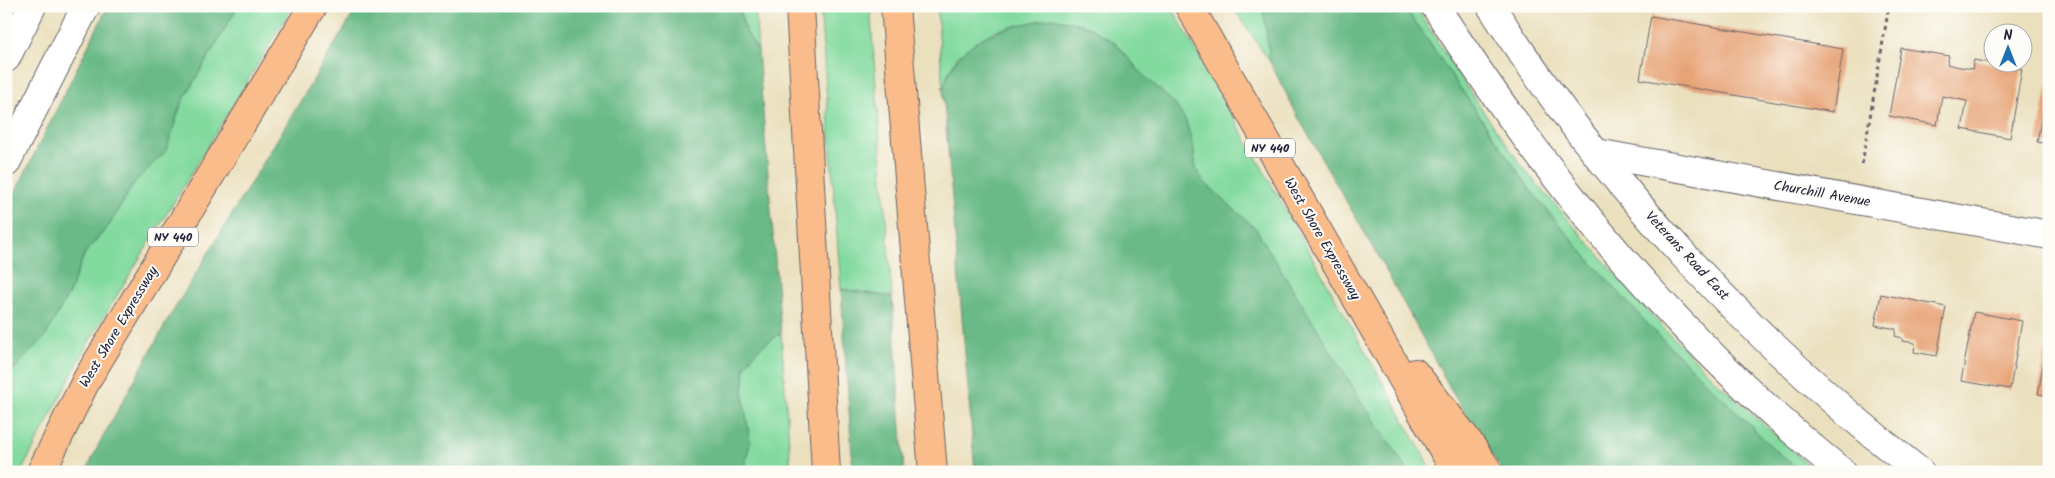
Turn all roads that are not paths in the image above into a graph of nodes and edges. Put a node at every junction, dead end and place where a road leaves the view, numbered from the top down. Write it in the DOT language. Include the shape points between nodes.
graph roads {
  1 [pos="32,6"];
  2 [pos="86,6"];
  3 [pos="313,6"];
  4 [pos="800,6"];
  5 [pos="895,6"];
  6 [pos="1189,6"];
  7 [pos="1435,6"];
  8 [pos="1491,6"];
  9 [pos="6,58"];
  10 [pos="1596,153"];
  11 [pos="6,163"];
  12 [pos="2049,235"];
  13 [pos="1351,290"];
  14 [pos="826,464"];
  15 [pos="41,472"];
  16 [pos="933,472"];
  17 [pos="1456,472"];
  18 [pos="1489,472"];
  19 [pos="1842,472"];
  20 [pos="1920,472"];
  1 -- 9 [label="street"];
  2 -- 11 [label="street"];
  3 -- 15 [label="highway, West Shore Expressway / NY 440" via="88,379"];
  4 -- 14 [label="highway"];
  5 -- 16 [label="highway"];
  6 -- 13 [label="highway, West Shore Expressway / NY 440"];
  7 -- 19 [label="street" via="1529,144 1654,295 1773,413"];
  8 -- 10 [label="street, Veterans Road East"];
  10 -- 12 [label="street, Churchill Avenue"];
  10 -- 20 [label="street, Veterans Road East" via="1681,251 1760,332 1846,411"];
  13 -- 17 [label="highway, West Shore Expressway / NY 440"];
  13 -- 18 [label="highway"];
}
